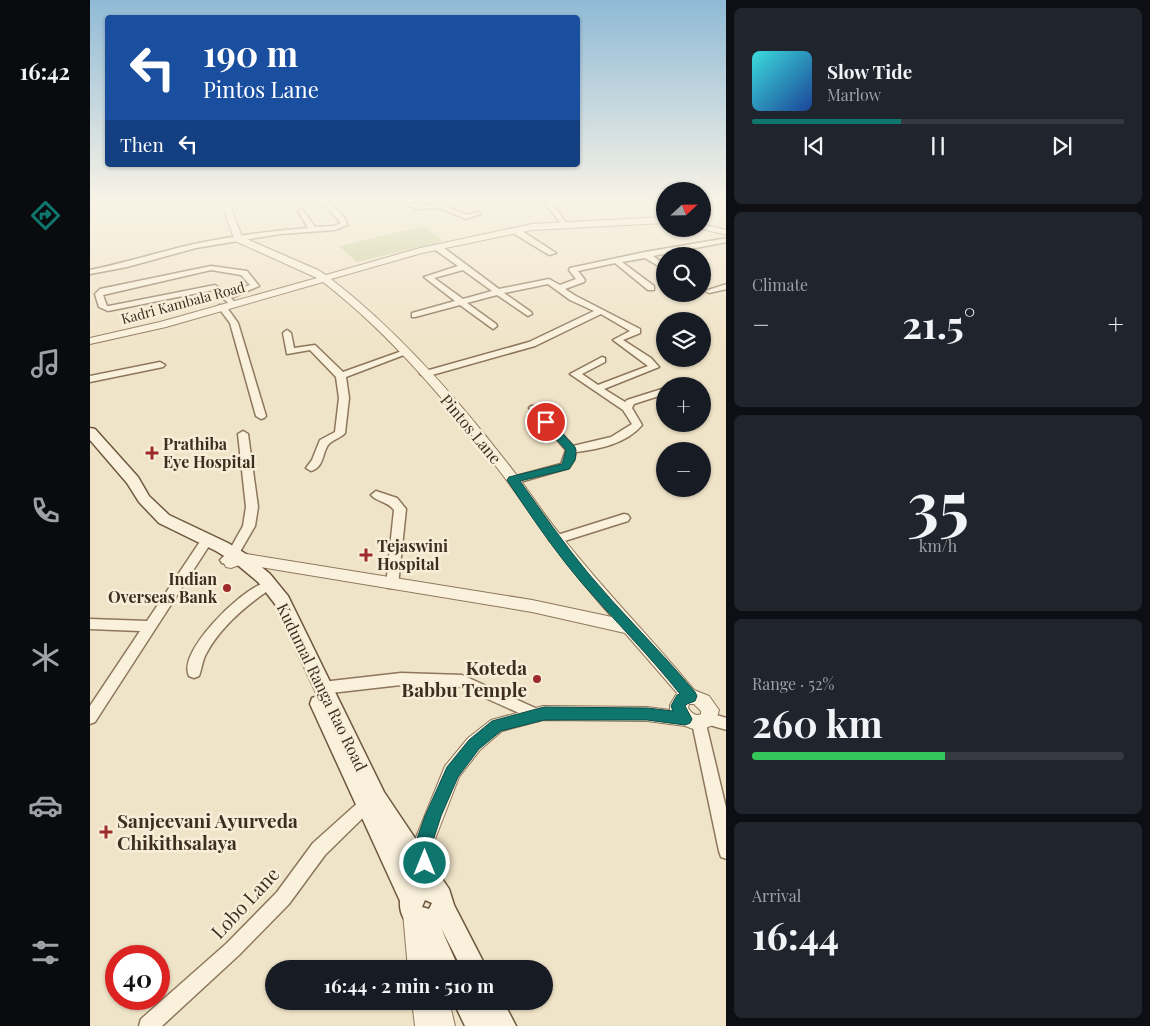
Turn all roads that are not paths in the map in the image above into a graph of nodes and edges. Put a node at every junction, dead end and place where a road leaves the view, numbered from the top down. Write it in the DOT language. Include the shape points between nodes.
graph roads {
  1 [pos="177,250"];
  2 [pos="262,250"];
  3 [pos="427,250"];
  4 [pos="441,250"];
  5 [pos="547,250"];
  6 [pos="669,250"];
  7 [pos="552,253"];
  8 [pos="645,254"];
  9 [pos="616,261"];
  10 [pos="656,262"];
  11 [pos="217,265"];
  12 [pos="464,267"];
  13 [pos="234,271"];
  14 [pos="90,272"];
  15 [pos="324,278"];
  16 [pos="136,280"];
  17 [pos="726,286"];
  18 [pos="559,288"];
  19 [pos="651,288"];
  20 [pos="108,290"];
  21 [pos="711,290"];
  22 [pos="497,292"];
  23 [pos="229,301"];
  24 [pos="461,302"];
  25 [pos="222,307"];
  26 [pos="602,311"];
  27 [pos="528,314"];
  28 [pos="415,315"];
  29 [pos="493,326"];
  30 [pos="287,333"];
  31 [pos="90,341"];
  32 [pos="405,353"];
  33 [pos="602,360"];
  34 [pos="160,365"];
  35 [pos="425,374"];
  36 [pos="341,376"];
  37 [pos="90,379"];
  38 [pos="597,388"];
  39 [pos="656,394"];
  40 [pos="534,408"];
  41 [pos="627,408"];
  42 [pos="261,416"];
  43 [pos="90,432"];
  44 [pos="243,434"];
  45 [pos="90,445"];
  46 [pos="571,450"];
  47 [pos="311,468"];
  48 [pos="513,480"];
  49 [pos="376,495"];
  50 [pos="624,518"];
  51 [pos="555,540"];
  52 [pos="203,546"];
  53 [pos="233,559"];
  54 [pos="392,585"];
  55 [pos="262,589"];
  56 [pos="90,624"];
  57 [pos="151,626"];
  58 [pos="628,627"];
  59 [pos="194,672"];
  60 [pos="322,688"];
  61 [pos="690,696"];
  62 [pos="537,715"];
  63 [pos="90,718"];
  64 [pos="697,720"];
  65 [pos="726,724"];
  66 [pos="367,804"];
  67 [pos="726,850"];
  68 [pos="436,892"];
  69 [pos="418,914"];
  70 [pos="419,960"];
  71 [pos="429,960"];
  72 [pos="442,960"];
  73 [pos="470,960"];
  74 [pos="424,1010"];
  75 [pos="440,1010"];
  76 [pos="470,1010"];
  77 [pos="495,1010"];
  78 [pos="148,1026"];
  79 [pos="427,1026"];
  80 [pos="443,1026"];
  81 [pos="478,1026"];
  82 [pos="504,1026"];
  1 -- 14 [label="street"];
  2 -- 15 [label="street, Pintos Lane"];
  3 -- 15 [label="street, Kadri Kambala Road"];
  4 -- 12 [label="street"];
  5 -- 7 [label="street"];
  6 -- 8 [label="street"];
  8 -- 9 [label="street"];
  8 -- 10 [label="street"];
  9 -- 18 [label="street" via="573,270 581,280"];
  9 -- 19 [label="street"];
  11 -- 13 [label="street" via="230,263 234,265"];
  12 -- 22 [label="street"];
  12 -- 24 [label="street" via="428,277"];
  13 -- 20 [label="street" via="196,270"];
  13 -- 23 [label="street" via="244,274 255,286"];
  15 -- 23 [label="street, Kadri Kambala Road"];
  15 -- 32 [label="street, Pintos Lane" via="356,303"];
  16 -- 20 [label="street" via="116,282"];
  17 -- 21 [label="street"];
  18 -- 22 [label="street" via="549,281"];
  18 -- 26 [label="street"];
  20 -- 23 [label="street" via="99,294 103,307 108,309 213,287"];
  22 -- 24 [label="street"];
  22 -- 27 [label="street"];
  23 -- 25 [label="street, Kadri Kambala Road"];
  24 -- 28 [label="street"];
  24 -- 29 [label="street"];
  25 -- 31 [label="street, Kadri Kambala Road"];
  25 -- 42 [label="street" via="234,323"];
  26 -- 35 [label="street" via="532,344"];
  26 -- 38 [label="street" via="637,331 616,340 654,367"];
  30 -- 36 [label="street" via="290,352 312,347"];
  32 -- 35 [label="street, Pintos Lane"];
  32 -- 36 [label="street"];
  33 -- 38 [label="street" via="575,374"];
  34 -- 37 [label="street"];
  35 -- 48 [label="street, Pintos Lane"];
  36 -- 47 [label="street" via="344,398 340,433 324,442"];
  38 -- 41 [label="street"];
  39 -- 41 [label="street" via="630,402"];
  40 -- 46 [label="street"];
  41 -- 46 [label="street" via="637,425 627,434 599,445"];
  43 -- 53 [label="main road, Kudumal Ranga Rao Road" via="164,519"];
  44 -- 53 [label="street" via="252,508 249,526"];
  45 -- 52 [label="main road" via="154,521"];
  46 -- 48 [label="street" via="565,466"];
  48 -- 51 [label="street, Pintos Lane"];
  49 -- 54 [label="street" via="393,501 400,508"];
  50 -- 51 [label="street"];
  51 -- 58 [label="street, Pintos Lane"];
  52 -- 53 [label="main road"];
  52 -- 57 [label="street"];
  53 -- 54 [label="street"];
  53 -- 55 [label="main road"];
  53 -- 60 [label="main road, Kudumal Ranga Rao Road" via="264,578 282,602"];
  54 -- 58 [label="street" via="579,614"];
  55 -- 59 [label="street" via="242,603 206,641 194,660"];
  55 -- 66 [label="main road" via="278,613"];
  56 -- 57 [label="street"];
  57 -- 63 [label="street"];
  58 -- 61 [label="street, Pintos Lane"];
  60 -- 62 [label="street" via="401,679 462,680"];
  60 -- 68 [label="main road, Kudumal Ranga Rao Road" via="377,799"];
  61 -- 64 [label="street" via="682,699 678,706 681,715"];
  61 -- 64 [label="street, Pintos Lane" via="708,706 710,715"];
  62 -- 64 [label="street" via="647,714"];
  62 -- 68 [label="street" via="497,725 474,744 452,772 422,847"];
  64 -- 65 [label="street"];
  64 -- 67 [label="street"];
  66 -- 69 [label="main road"];
  66 -- 78 [label="street, Lobo Lane" via="319,849 283,898 233,949"];
  68 -- 69 [label="main road" via="423,888 414,894"];
  68 -- 69 [label="main road" via="437,918"];
  68 -- 73 [label="main road, Kudumal Ranga Rao Road"];
  69 -- 70 [label="street"];
  69 -- 71 [label="street"];
  69 -- 72 [label="main road"];
  74 -- 79 [label="street"];
  75 -- 80 [label="street"];
  76 -- 81 [label="main road"];
  77 -- 82 [label="main road"];
}
